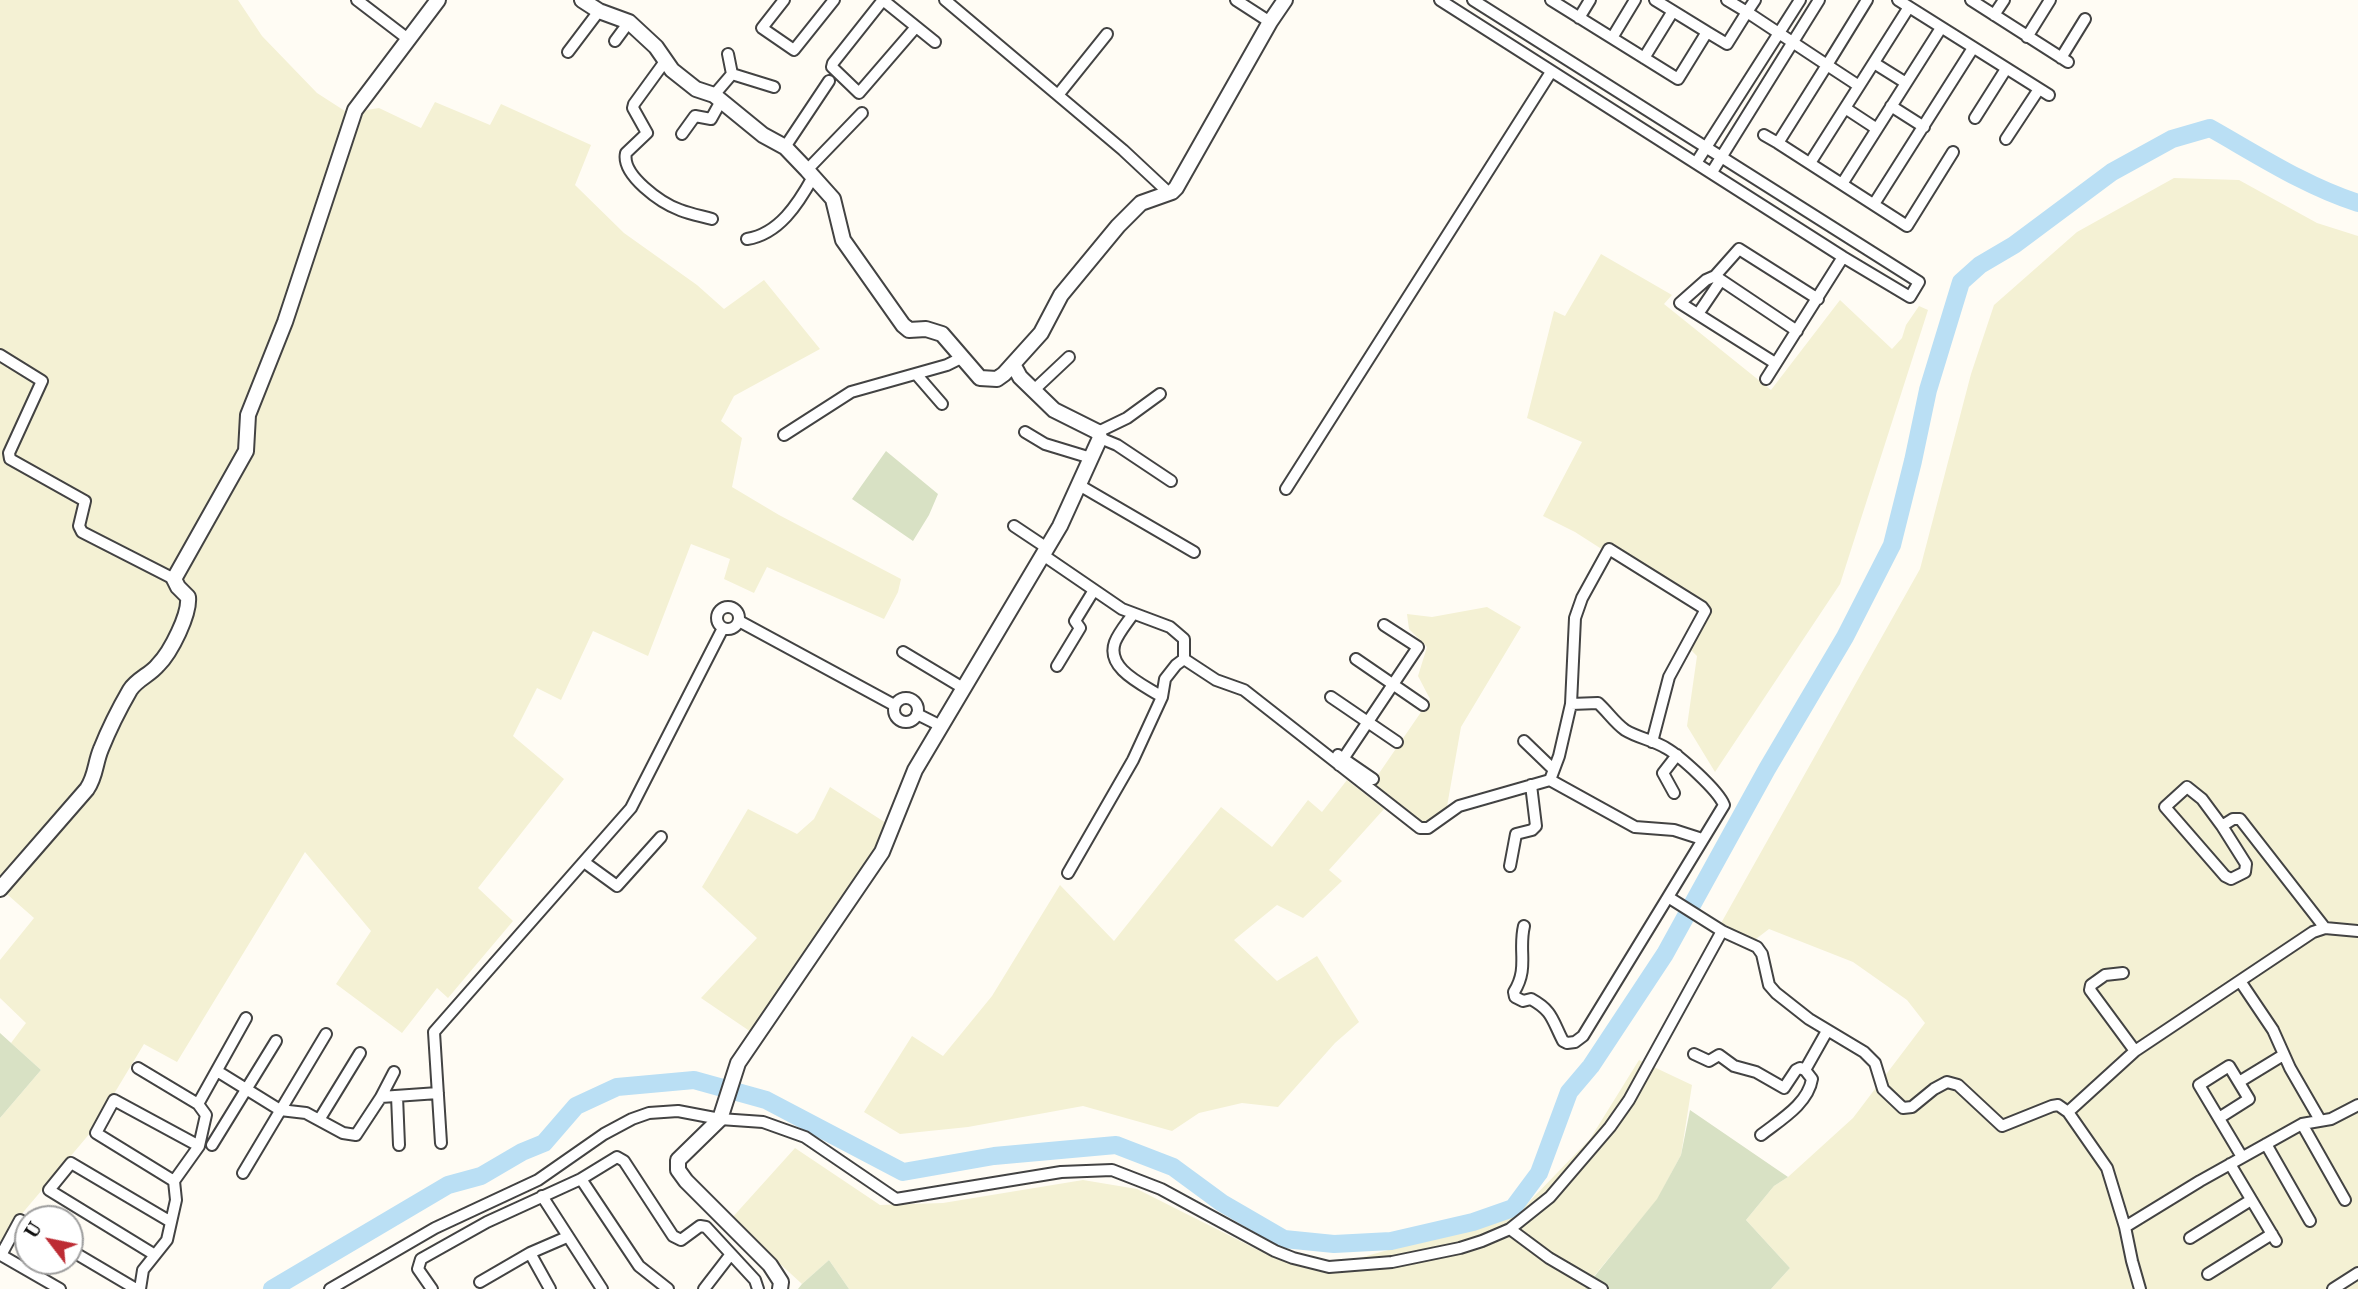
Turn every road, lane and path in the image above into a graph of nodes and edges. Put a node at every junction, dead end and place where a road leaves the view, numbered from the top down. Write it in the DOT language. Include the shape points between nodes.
graph roads {
  1 [pos="356,0"];
  2 [pos="438,0"];
  3 [pos="582,0"];
  4 [pos="784,0"];
  5 [pos="834,0"];
  6 [pos="883,0"];
  7 [pos="945,0"];
  8 [pos="1236,0"];
  9 [pos="1285,0"];
  10 [pos="1440,0"];
  11 [pos="1473,0"];
  12 [pos="1551,0"];
  13 [pos="1590,0"];
  14 [pos="1635,0"];
  15 [pos="1655,0"];
  16 [pos="1727,0"];
  17 [pos="1755,0"];
  18 [pos="1800,0"];
  19 [pos="1819,0"];
  20 [pos="1867,0"];
  21 [pos="1898,0"];
  22 [pos="1971,0"];
  23 [pos="2004,0"];
  24 [pos="2050,0"];
  25 [pos="1909,7"];
  26 [pos="599,11"];
  27 [pos="1673,11"];
  28 [pos="1747,12"];
  29 [pos="1994,15"];
  30 [pos="1579,18"];
  31 [pos="2085,19"];
  32 [pos="629,22"];
  33 [pos="1270,22"];
  34 [pos="916,27"];
  35 [pos="1941,27"];
  36 [pos="1707,32"];
  37 [pos="1780,33"];
  38 [pos="1107,34"];
  39 [pos="2027,37"];
  40 [pos="1612,38"];
  41 [pos="408,39"];
  42 [pos="615,41"];
  43 [pos="935,42"];
  44 [pos="1792,43"];
  45 [pos="1973,48"];
  46 [pos="1553,50"];
  47 [pos="568,52"];
  48 [pos="728,54"];
  49 [pos="1644,58"];
  50 [pos="666,60"];
  51 [pos="1874,63"];
  52 [pos="1827,65"];
  53 [pos="1547,69"];
  54 [pos="2006,69"];
  55 [pos="732,74"];
  56 [pos="829,81"];
  57 [pos="1906,83"];
  58 [pos="1859,86"];
  59 [pos="774,87"];
  60 [pos="2039,89"];
  61 [pos="1058,95"];
  62 [pos="2049,95"];
  63 [pos="717,98"];
  64 [pos="1891,106"];
  65 [pos="1845,108"];
  66 [pos="862,113"];
  67 [pos="1975,118"];
  68 [pos="1924,127"];
  69 [pos="1877,129"];
  70 [pos="682,134"];
  71 [pos="1764,135"];
  72 [pos="2006,139"];
  73 [pos="1778,143"];
  74 [pos="1706,147"];
  75 [pos="785,148"];
  76 [pos="1953,152"];
  77 [pos="1722,156"];
  78 [pos="1696,163"];
  79 [pos="1810,163"];
  80 [pos="1712,172"];
  81 [pos="810,173"];
  82 [pos="1842,184"];
  83 [pos="1168,193"];
  84 [pos="1874,204"];
  85 [pos="712,219"];
  86 [pos="747,239"];
  87 [pos="1843,257"];
  88 [pos="1718,278"];
  89 [pos="1818,299"];
  90 [pos="1698,314"];
  91 [pos="1797,331"];
  92 [pos="0,355"];
  93 [pos="1069,357"];
  94 [pos="961,358"];
  95 [pos="1776,363"];
  96 [pos="1013,364"];
  97 [pos="916,374"];
  98 [pos="1766,379"];
  99 [pos="1035,389"];
  100 [pos="1160,394"];
  101 [pos="942,404"];
  102 [pos="1025,432"];
  103 [pos="784,435"];
  104 [pos="1099,435"];
  105 [pos="1091,458"];
  106 [pos="1171,481"];
  107 [pos="1079,485"];
  108 [pos="1286,489"];
  109 [pos="1014,526"];
  110 [pos="1045,552"];
  111 [pos="1194,552"];
  112 [pos="174,579"];
  113 [pos="1094,590"];
  114 [pos="1133,614"];
  115 [pos="739,621"];
  116 [pos="1384,625"];
  117 [pos="723,628"];
  118 [pos="904,652"];
  119 [pos="1184,659"];
  120 [pos="1356,659"];
  121 [pos="1057,666"];
  122 [pos="1393,684"];
  123 [pos="963,688"];
  124 [pos="1162,697"];
  125 [pos="1331,697"];
  126 [pos="1423,705"];
  127 [pos="1571,705"];
  128 [pos="1368,722"];
  129 [pos="941,726"];
  130 [pos="1303,732"];
  131 [pos="1524,741"];
  132 [pos="1397,742"];
  133 [pos="1652,742"];
  134 [pos="1676,755"];
  135 [pos="1341,762"];
  136 [pos="1551,775"];
  137 [pos="1373,779"];
  138 [pos="1531,785"];
  139 [pos="1674,793"];
  140 [pos="2222,826"];
  141 [pos="661,837"];
  142 [pos="1702,839"];
  143 [pos="584,862"];
  144 [pos="1510,866"];
  145 [pos="1068,873"];
  146 [pos="0,888"];
  147 [pos="1673,899"];
  148 [pos="1524,926"];
  149 [pos="2325,928"];
  150 [pos="1722,931"];
  151 [pos="2358,931"];
  152 [pos="2123,973"];
  153 [pos="2240,981"];
  154 [pos="246,1018"];
  155 [pos="1827,1031"];
  156 [pos="326,1034"];
  157 [pos="276,1041"];
  158 [pos="2135,1051"];
  159 [pos="360,1053"];
  160 [pos="1695,1054"];
  161 [pos="2280,1057"];
  162 [pos="138,1068"];
  163 [pos="217,1070"];
  164 [pos="1805,1070"];
  165 [pos="394,1072"];
  166 [pos="2239,1082"];
  167 [pos="246,1088"];
  168 [pos="438,1093"];
  169 [pos="397,1096"];
  170 [pos="381,1097"];
  171 [pos="198,1104"];
  172 [pos="2358,1105"];
  173 [pos="281,1110"];
  174 [pos="2068,1112"];
  175 [pos="722,1117"];
  176 [pos="2219,1118"];
  177 [pos="319,1120"];
  178 [pos="2320,1120"];
  179 [pos="2302,1124"];
  180 [pos="1761,1135"];
  181 [pos="441,1143"];
  182 [pos="2266,1144"];
  183 [pos="399,1145"];
  184 [pos="199,1146"];
  185 [pos="212,1146"];
  186 [pos="2242,1157"];
  187 [pos="2230,1164"];
  188 [pos="243,1172"];
  189 [pos="581,1179"];
  190 [pos="174,1181"];
  191 [pos="542,1196"];
  192 [pos="2251,1200"];
  193 [pos="2345,1200"];
  194 [pos="2311,1221"];
  195 [pos="171,1222"];
  196 [pos="2125,1227"];
  197 [pos="1510,1229"];
  198 [pos="14,1231"];
  199 [pos="566,1237"];
  200 [pos="2190,1238"];
  201 [pos="530,1253"];
  202 [pos="731,1254"];
  203 [pos="155,1255"];
  204 [pos="84,1258"];
  205 [pos="14,1262"];
  206 [pos="2358,1273"];
  207 [pos="2208,1274"];
  208 [pos="36,1275"];
  209 [pos="480,1282"];
  210 [pos="425,1286"];
  211 [pos="60,1289"];
  212 [pos="138,1289"];
  213 [pos="330,1289"];
  214 [pos="550,1289"];
  215 [pos="602,1289"];
  216 [pos="668,1289"];
  217 [pos="704,1289"];
  218 [pos="758,1289"];
  219 [pos="780,1289"];
  220 [pos="1602,1289"];
  221 [pos="2140,1289"];
  222 [pos="2333,1289"];
  1 -- 41 [label="street"];
  2 -- 41 [label="street"];
  3 -- 26 [label="street"];
  4 -- 5 [label="street" via="762,28 794,50"];
  6 -- 34 [label="street"];
  6 -- 34 [label="street" via="833,63 832,68 859,93"];
  7 -- 61 [label="street"];
  8 -- 33 [label="street"];
  9 -- 33 [label="street"];
  10 -- 53 [label="street"];
  11 -- 46 [label="street"];
  12 -- 30 [label="street"];
  13 -- 30 [label="street"];
  14 -- 40 [label="street"];
  15 -- 27 [label="street"];
  16 -- 28 [label="street"];
  17 -- 28 [label="street"];
  18 -- 37 [label="street"];
  19 -- 44 [label="street"];
  20 -- 52 [label="street"];
  21 -- 25 [label="street"];
  22 -- 29 [label="street"];
  23 -- 29 [label="street"];
  24 -- 39 [label="street"];
  25 -- 35 [label="street"];
  25 -- 51 [label="street"];
  26 -- 32 [label="street"];
  26 -- 47 [label="street"];
  27 -- 36 [label="street"];
  27 -- 49 [label="street"];
  28 -- 36 [label="street" via="1727,44"];
  28 -- 37 [label="street"];
  29 -- 39 [label="street"];
  30 -- 40 [label="street"];
  31 -- 39 [label="street" via="2064,60"];
  32 -- 42 [label="street"];
  32 -- 50 [label="street"];
  33 -- 83 [label="street" via="1176,187"];
  34 -- 43 [label="street"];
  35 -- 45 [label="street"];
  35 -- 57 [label="street"];
  36 -- 49 [label="street" via="1678,79"];
  37 -- 44 [label="street"];
  37 -- 74 [label="street"];
  38 -- 61 [label="street"];
  40 -- 49 [label="street"];
  41 -- 112 [label="street" via="355,110 285,322 248,415 246,451"];
  44 -- 52 [label="street"];
  44 -- 77 [label="street"];
  45 -- 54 [label="street"];
  45 -- 68 [label="street"];
  46 -- 53 [label="street"];
  46 -- 74 [label="street"];
  48 -- 55 [label="street"];
  50 -- 63 [label="street" via="690,85"];
  50 -- 85 [label="street" via="634,104 647,133 626,153 625,163 632,175 661,199"];
  51 -- 57 [label="street"];
  51 -- 58 [label="street"];
  52 -- 58 [label="street"];
  52 -- 73 [label="street"];
  53 -- 78 [label="street"];
  53 -- 108 [label="street"];
  54 -- 60 [label="street"];
  54 -- 67 [label="street"];
  55 -- 59 [label="street"];
  55 -- 63 [label="street"];
  56 -- 75 [label="street"];
  57 -- 64 [label="street"];
  58 -- 65 [label="street"];
  60 -- 62 [label="street"];
  60 -- 72 [label="street"];
  61 -- 83 [label="street"];
  63 -- 70 [label="street" via="711,119 695,116"];
  63 -- 75 [label="street"];
  64 -- 68 [label="street"];
  64 -- 69 [label="street"];
  65 -- 69 [label="street"];
  65 -- 79 [label="street"];
  66 -- 81 [label="street"];
  68 -- 84 [label="street"];
  69 -- 82 [label="street"];
  71 -- 73 [label="street"];
  73 -- 79 [label="street"];
  74 -- 77 [label="street"];
  74 -- 78 [label="street"];
  75 -- 81 [label="street"];
  76 -- 84 [label="street" via="1907,226"];
  77 -- 80 [label="street"];
  77 -- 87 [label="street" via="1919,282 1910,297"];
  78 -- 80 [label="street"];
  79 -- 82 [label="street"];
  80 -- 87 [label="street"];
  81 -- 86 [label="street" via="783,220 765,235"];
  81 -- 94 [label="street" via="833,199 843,240 896,318 909,330 926,328 942,334"];
  82 -- 84 [label="street"];
  83 -- 96 [label="street" via="1141,203 1118,226 1061,295 1041,333"];
  87 -- 89 [label="street"];
  88 -- 89 [label="street" via="1739,249"];
  88 -- 90 [label="street"];
  88 -- 90 [label="street" via="1706,280 1680,303"];
  88 -- 91 [label="street"];
  89 -- 91 [label="street"];
  90 -- 95 [label="street"];
  91 -- 95 [label="street"];
  92 -- 112 [label="street" via="42,381 10,459 85,501 79,526 82,532"];
  93 -- 99 [label="street"];
  94 -- 96 [label="street" via="984,379 997,379"];
  94 -- 97 [label="street"];
  95 -- 98 [label="street"];
  96 -- 99 [label="street"];
  97 -- 101 [label="street"];
  97 -- 103 [label="street" via="851,392"];
  99 -- 104 [label="street" via="1054,410"];
  100 -- 104 [label="street"];
  102 -- 105 [label="street" via="1045,444"];
  104 -- 105 [label="street"];
  104 -- 106 [label="street"];
  105 -- 107 [label="street"];
  107 -- 110 [label="street"];
  107 -- 111 [label="street"];
  109 -- 110 [label="street"];
  110 -- 113 [label="street"];
  110 -- 123 [label="street"];
  112 -- 146 [label="street" via="188,597 188,605 171,647 130,691 87,789"];
  113 -- 114 [label="street"];
  113 -- 121 [label="street" via="1075,621 1080,628"];
  114 -- 119 [label="street" via="1181,635"];
  114 -- 124 [label="street" via="1116,639 1115,660"];
  115 -- 117 [label="street" via="734,628"];
  115 -- 117 [label="street" via="737,610 726,607 717,618"];
  115 -- 129 [label="street" via="894,705 899,720 907,722 917,714"];
  116 -- 122 [label="street" via="1418,647"];
  117 -- 143 [label="street" via="631,808"];
  118 -- 123 [label="street"];
  119 -- 124 [label="street" via="1170,671"];
  119 -- 135 [label="street" via="1216,680 1244,690"];
  120 -- 122 [label="street"];
  122 -- 126 [label="street"];
  122 -- 128 [label="street"];
  123 -- 129 [label="street"];
  124 -- 145 [label="street" via="1115,794"];
  125 -- 128 [label="street"];
  127 -- 133 [label="street" via="1598,703 1615,722"];
  127 -- 133 [label="street" via="1575,618 1609,549 1705,611 1668,677"];
  127 -- 136 [label="street"];
  128 -- 132 [label="street"];
  128 -- 135 [label="street"];
  129 -- 175 [label="street" via="915,771 875,863 737,1065"];
  130 -- 135 [label="street"];
  131 -- 136 [label="street"];
  133 -- 134 [label="street"];
  134 -- 139 [label="street" via="1663,773"];
  134 -- 142 [label="street" via="1724,805"];
  135 -- 137 [label="street"];
  135 -- 138 [label="street" via="1423,828 1459,806"];
  136 -- 138 [label="street"];
  136 -- 142 [label="street" via="1635,827 1674,830"];
  138 -- 144 [label="street" via="1536,826 1515,836"];
  140 -- 140 [label="street" via="2189,788 2165,807 2231,879 2245,872 2246,864"];
  140 -- 149 [label="street" via="2241,820"];
  141 -- 143 [label="street" via="618,886"];
  142 -- 147 [label="street"];
  143 -- 168 [label="street" via="434,1032"];
  147 -- 148 [label="street" via="1575,1042 1563,1041 1549,1009 1515,997 1523,969"];
  147 -- 150 [label="street"];
  149 -- 151 [label="street"];
  149 -- 153 [label="street"];
  150 -- 155 [label="street" via="1758,947 1769,985"];
  150 -- 197 [label="street" via="1610,1127 1550,1197"];
  152 -- 158 [label="street" via="2105,975 2090,990"];
  153 -- 158 [label="street"];
  153 -- 178 [label="street" via="2273,1030"];
  154 -- 163 [label="street"];
  155 -- 164 [label="street"];
  155 -- 174 [label="street" via="1875,1063 1883,1089 1903,1108 1942,1083 1953,1082 2002,1126 2052,1106"];
  156 -- 173 [label="street"];
  157 -- 167 [label="street"];
  158 -- 174 [label="street"];
  159 -- 177 [label="street"];
  160 -- 164 [label="street" via="1709,1061 1718,1055 1784,1088 1796,1070"];
  161 -- 166 [label="street"];
  162 -- 171 [label="street"];
  163 -- 167 [label="street"];
  163 -- 171 [label="street"];
  164 -- 180 [label="street" via="1812,1079 1807,1092 1789,1114"];
  165 -- 170 [label="street"];
  166 -- 176 [label="street" via="2249,1099"];
  166 -- 176 [label="street" via="2229,1066 2199,1085"];
  167 -- 173 [label="street"];
  167 -- 185 [label="street"];
  168 -- 169 [label="street"];
  168 -- 181 [label="street"];
  169 -- 170 [label="street"];
  169 -- 183 [label="street"];
  170 -- 177 [label="street" via="356,1135"];
  171 -- 184 [label="street" via="206,1115"];
  172 -- 178 [label="street" via="2341,1116"];
  173 -- 177 [label="street"];
  173 -- 188 [label="street"];
  174 -- 196 [label="street" via="2107,1168"];
  175 -- 197 [label="street" via="789,1130 897,1199 1061,1172 1112,1170 1161,1189 1275,1251 1329,1267 1426,1256"];
  175 -- 213 [label="street" via="663,1111 632,1119 538,1180 435,1228"];
  175 -- 219 [label="street" via="681,1155 678,1170 770,1265"];
  176 -- 186 [label="street"];
  178 -- 179 [label="street"];
  179 -- 182 [label="street"];
  179 -- 193 [label="street"];
  182 -- 186 [label="street"];
  182 -- 194 [label="street"];
  184 -- 190 [label="street"];
  184 -- 190 [label="street" via="114,1100 96,1133"];
  186 -- 187 [label="street"];
  187 -- 192 [label="street"];
  187 -- 196 [label="street"];
  189 -- 191 [label="street"];
  189 -- 202 [label="street" via="619,1157 675,1237 683,1239 704,1226"];
  189 -- 216 [label="street" via="639,1266"];
  190 -- 195 [label="street"];
  191 -- 199 [label="street"];
  191 -- 210 [label="street" via="421,1259 418,1269"];
  192 -- 200 [label="street"];
  192 -- 207 [label="street" via="2274,1238"];
  195 -- 203 [label="street" via="167,1240"];
  195 -- 203 [label="street" via="71,1163 49,1190"];
  196 -- 221 [label="street"];
  197 -- 220 [label="street"];
  198 -- 205 [label="street" via="1,1255"];
  199 -- 201 [label="street"];
  199 -- 215 [label="street"];
  201 -- 209 [label="street"];
  201 -- 214 [label="street"];
  202 -- 217 [label="street"];
  202 -- 218 [label="street"];
  203 -- 212 [label="street" via="143,1270"];
  204 -- 212 [label="street"];
  206 -- 222 [label="street"];
  208 -- 211 [label="street"];
}
